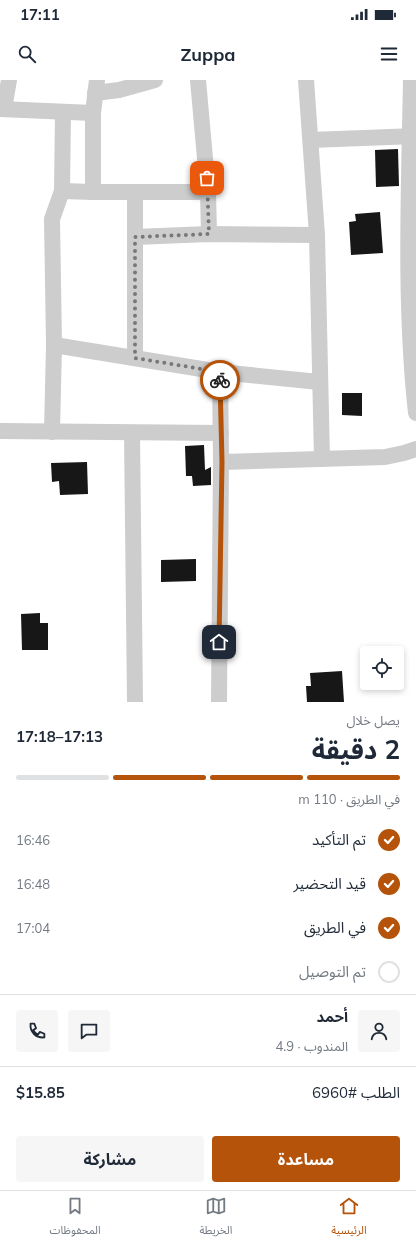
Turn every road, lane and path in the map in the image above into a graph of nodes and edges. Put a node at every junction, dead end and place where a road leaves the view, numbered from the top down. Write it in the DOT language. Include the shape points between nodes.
graph roads {
  1 [pos="9,80"];
  2 [pos="155,80"];
  3 [pos="198,80"];
  4 [pos="306,80"];
  5 [pos="411,80"];
  6 [pos="96,86"];
  7 [pos="2,109"];
  8 [pos="63,112"];
  9 [pos="93,113"];
  10 [pos="413,137"];
  11 [pos="311,140"];
  12 [pos="62,191"];
  13 [pos="93,192"];
  14 [pos="136,192"];
  15 [pos="208,192"];
  16 [pos="209,234"];
  17 [pos="317,235"];
  18 [pos="135,237"];
  19 [pos="54,345"];
  20 [pos="135,358"];
  21 [pos="220,372"];
  22 [pos="319,382"];
  23 [pos="416,413"];
  24 [pos="0,431"];
  25 [pos="52,432"];
  26 [pos="132,432"];
  27 [pos="221,433"];
  28 [pos="416,449"];
  29 [pos="322,459"];
  30 [pos="222,462"];
  31 [pos="135,702"];
  32 [pos="219,702"];
  1 -- 7 [label="street"];
  2 -- 6 [label="street" via="119,90"];
  3 -- 15 [label="street"];
  4 -- 11 [label="street"];
  5 -- 10 [label="street"];
  6 -- 9 [label="street"];
  7 -- 8 [label="street"];
  8 -- 9 [label="street"];
  8 -- 12 [label="street"];
  9 -- 13 [label="street"];
  10 -- 11 [label="street"];
  10 -- 23 [label="street" via="410,327"];
  11 -- 17 [label="street"];
  12 -- 13 [label="street"];
  12 -- 19 [label="street" via="52,219"];
  13 -- 14 [label="street"];
  14 -- 15 [label="street"];
  14 -- 18 [label="street"];
  15 -- 16 [label="street"];
  16 -- 17 [label="street"];
  16 -- 18 [label="street"];
  17 -- 22 [label="street"];
  18 -- 20 [label="street"];
  19 -- 20 [label="street"];
  19 -- 25 [label="street"];
  20 -- 21 [label="street"];
  21 -- 22 [label="street"];
  21 -- 27 [label="street"];
  22 -- 29 [label="street"];
  24 -- 25 [label="street"];
  25 -- 26 [label="street"];
  26 -- 27 [label="street"];
  26 -- 31 [label="street"];
  27 -- 30 [label="street"];
  28 -- 29 [label="street" via="385,457"];
  29 -- 30 [label="street"];
  30 -- 32 [label="street"];
}
